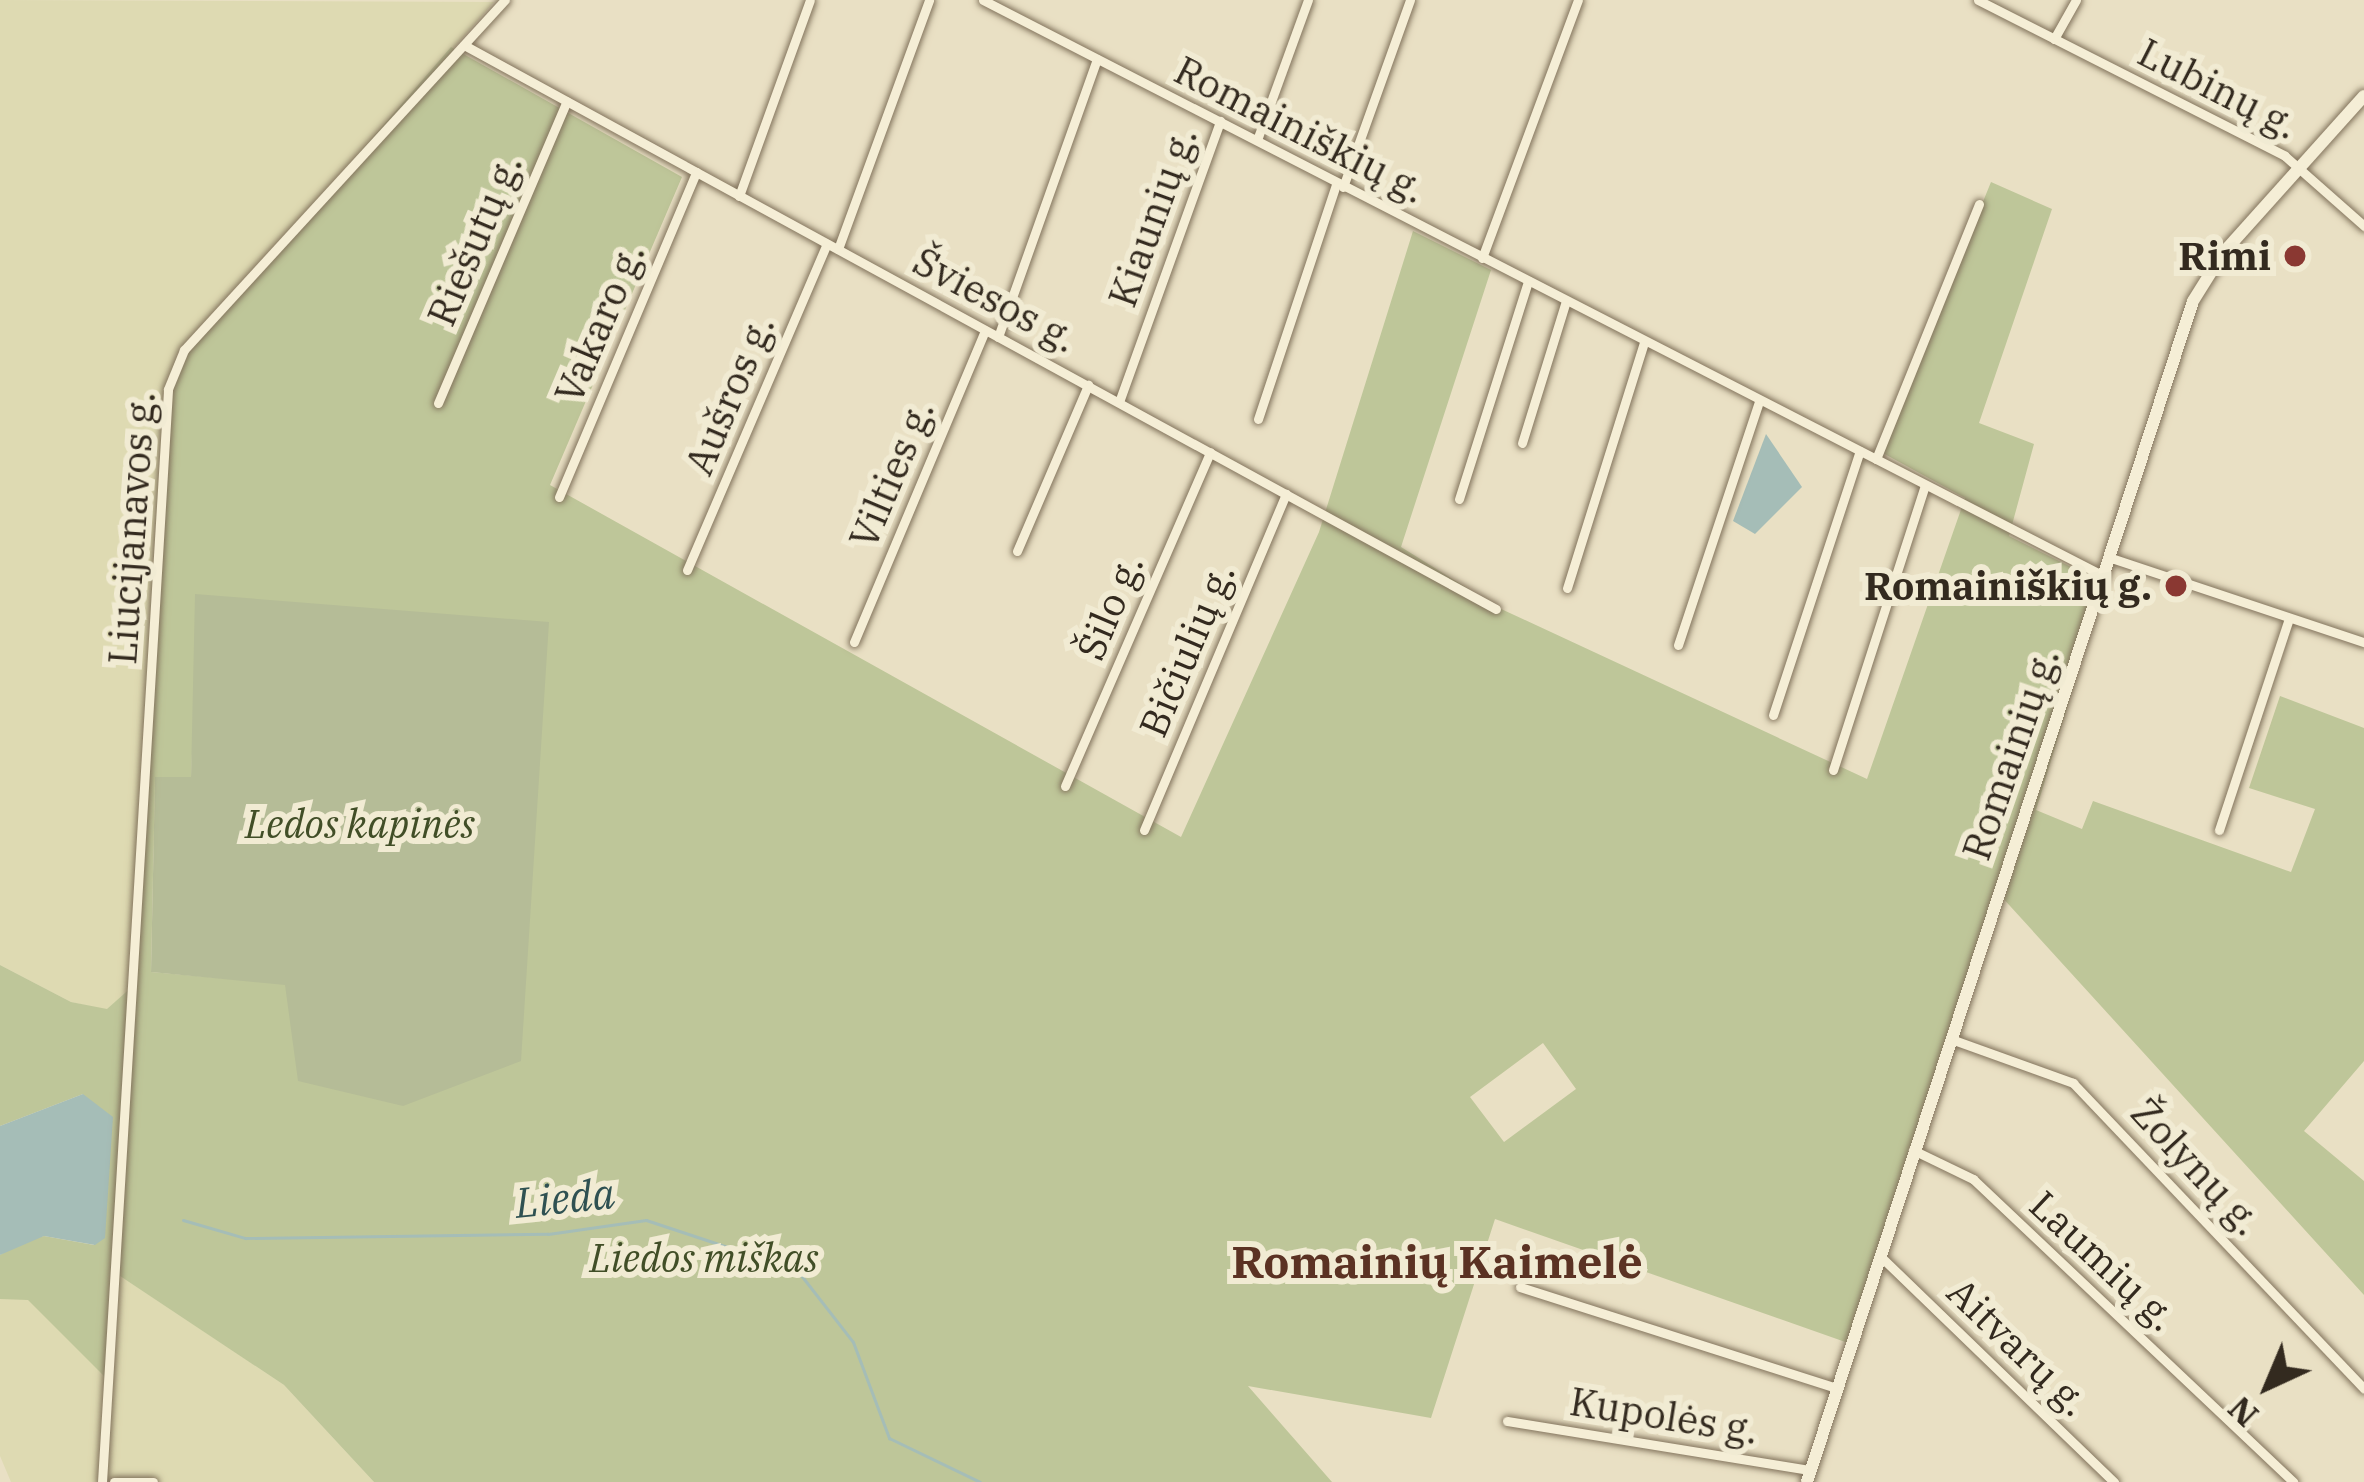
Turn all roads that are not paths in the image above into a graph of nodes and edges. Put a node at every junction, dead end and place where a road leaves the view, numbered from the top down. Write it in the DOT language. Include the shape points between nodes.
graph roads {
  1 [pos="505,0"];
  2 [pos="810,0"];
  3 [pos="929,0"];
  4 [pos="983,0"];
  5 [pos="1308,0"];
  6 [pos="1410,0"];
  7 [pos="1578,0"];
  8 [pos="1978,0"];
  9 [pos="2076,0"];
  10 [pos="2054,39"];
  11 [pos="464,45"];
  12 [pos="1096,59"];
  13 [pos="2364,96"];
  14 [pos="567,101"];
  15 [pos="1220,121"];
  16 [pos="1256,140"];
  17 [pos="2301,167"];
  18 [pos="696,172"];
  19 [pos="1339,186"];
  20 [pos="740,196"];
  21 [pos="1979,204"];
  22 [pos="2364,226"];
  23 [pos="833,246"];
  24 [pos="1482,258"];
  25 [pos="1528,281"];
  26 [pos="1566,301"];
  27 [pos="985,330"];
  28 [pos="998,337"];
  29 [pos="1644,342"];
  30 [pos="1088,385"];
  31 [pos="1759,401"];
  32 [pos="1119,402"];
  33 [pos="439,403"];
  34 [pos="1258,418"];
  35 [pos="1522,443"];
  36 [pos="1860,451"];
  37 [pos="1210,452"];
  38 [pos="1876,459"];
  39 [pos="1924,485"];
  40 [pos="1286,494"];
  41 [pos="559,497"];
  42 [pos="1460,499"];
  43 [pos="1017,551"];
  44 [pos="2108,557"];
  45 [pos="687,571"];
  46 [pos="2102,575"];
  47 [pos="1567,588"];
  48 [pos="1496,609"];
  49 [pos="2289,618"];
  50 [pos="854,642"];
  51 [pos="2364,642"];
  52 [pos="1678,645"];
  53 [pos="1773,715"];
  54 [pos="1833,770"];
  55 [pos="1065,786"];
  56 [pos="1144,830"];
  57 [pos="2219,830"];
  58 [pos="1950,1039"];
  59 [pos="1913,1150"];
  60 [pos="1880,1255"];
  61 [pos="1520,1287"];
  62 [pos="1837,1388"];
  63 [pos="2364,1390"];
  64 [pos="1507,1421"];
  65 [pos="1809,1476"];
  66 [pos="102,1482"];
  67 [pos="114,1482"];
  68 [pos="153,1482"];
  69 [pos="2114,1482"];
  70 [pos="2293,1482"];
  1 -- 11 [label="street, Liucijanavos g."];
  2 -- 20 [label="street"];
  3 -- 23 [label="street, Aušros g."];
  4 -- 12 [label="street, Romainiškių g."];
  5 -- 16 [label="street"];
  6 -- 19 [label="street"];
  7 -- 24 [label="street"];
  8 -- 10 [label="street, Lubinų g."];
  9 -- 10 [label="street"];
  10 -- 17 [label="street, Lubinų g."];
  11 -- 14 [label="street, Šviesos g."];
  11 -- 66 [label="street, Liucijanavos g." via="184,350 168,389"];
  12 -- 15 [label="street, Romainiškių g."];
  12 -- 28 [label="street"];
  13 -- 17 [label="main road, Romainių g."];
  14 -- 18 [label="street, Šviesos g."];
  14 -- 33 [label="street, Riešutų g."];
  15 -- 16 [label="street, Romainiškių g."];
  15 -- 32 [label="street, Kiaunių g."];
  16 -- 19 [label="street, Romainiškių g."];
  17 -- 22 [label="street, Lubinų g."];
  17 -- 44 [label="main road, Romainių g." via="2198,289"];
  18 -- 20 [label="street, Šviesos g."];
  18 -- 41 [label="street, Vakaro g."];
  19 -- 24 [label="street, Romainiškių g."];
  19 -- 34 [label="street"];
  20 -- 23 [label="street, Šviesos g."];
  21 -- 38 [label="street"];
  23 -- 27 [label="street, Šviesos g."];
  23 -- 45 [label="street, Aušros g."];
  24 -- 25 [label="street, Romainiškių g."];
  25 -- 26 [label="street, Romainiškių g."];
  25 -- 42 [label="street"];
  26 -- 29 [label="street, Romainiškių g."];
  26 -- 35 [label="street"];
  27 -- 28 [label="street, Šviesos g."];
  27 -- 50 [label="street, Vilties g."];
  28 -- 30 [label="street, Šviesos g."];
  29 -- 31 [label="street, Romainiškių g."];
  29 -- 47 [label="street"];
  30 -- 32 [label="street, Šviesos g."];
  30 -- 43 [label="street"];
  31 -- 36 [label="street, Romainiškių g."];
  31 -- 52 [label="street"];
  32 -- 37 [label="street, Šviesos g."];
  36 -- 38 [label="street, Romainiškių g."];
  36 -- 53 [label="street"];
  37 -- 40 [label="street, Šviesos g."];
  37 -- 55 [label="street, Šilo g."];
  38 -- 39 [label="street, Romainiškių g."];
  39 -- 46 [label="street, Romainiškių g."];
  39 -- 54 [label="street"];
  40 -- 48 [label="street, Šviesos g."];
  40 -- 56 [label="street, Bičiulių g."];
  44 -- 46 [label="main road, Romainių g."];
  44 -- 49 [label="street"];
  46 -- 58 [label="main road, Romainių g."];
  49 -- 51 [label="street"];
  49 -- 57 [label="street"];
  58 -- 59 [label="main road, Romainių g."];
  58 -- 63 [label="street, Žolynų g." via="2073,1083"];
  59 -- 60 [label="main road, Romainių g."];
  59 -- 70 [label="street, Laumių g." via="1973,1179"];
  60 -- 62 [label="main road, Romainių g."];
  60 -- 69 [label="street, Aitvarų g."];
  61 -- 62 [label="street"];
  62 -- 65 [label="main road, Romainių g."];
  64 -- 65 [label="street, Kupolės g."];
  67 -- 68 [label="street"];
}
